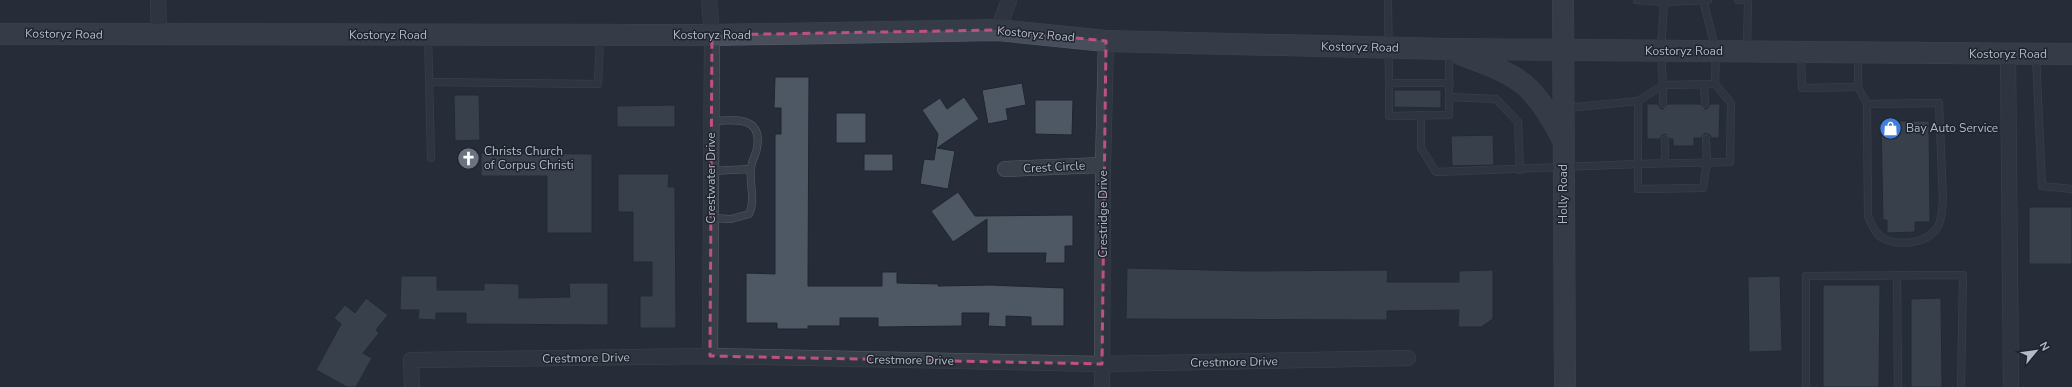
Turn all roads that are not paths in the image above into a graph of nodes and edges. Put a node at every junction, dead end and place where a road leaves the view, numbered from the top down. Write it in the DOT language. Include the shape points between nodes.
graph roads {
  1 [pos="158,0"];
  2 [pos="709,0"];
  3 [pos="1009,0"];
  4 [pos="1388,0"];
  5 [pos="1562,0"];
  6 [pos="1637,0"];
  7 [pos="1687,0"];
  8 [pos="1703,0"];
  9 [pos="1708,0"];
  10 [pos="1738,0"];
  11 [pos="1748,0"];
  12 [pos="1664,1"];
  13 [pos="998,30"];
  14 [pos="0,34"];
  15 [pos="428,35"];
  16 [pos="600,35"];
  17 [pos="712,35"];
  18 [pos="159,36"];
  19 [pos="1106,41"];
  20 [pos="1389,48"];
  21 [pos="1448,49"];
  22 [pos="1563,49"];
  23 [pos="1716,51"];
  24 [pos="1661,52"];
  25 [pos="1746,52"];
  26 [pos="1801,52"];
  27 [pos="1858,53"];
  28 [pos="2008,54"];
  29 [pos="2036,54"];
  30 [pos="2072,54"];
  31 [pos="429,82"];
  32 [pos="1389,83"];
  33 [pos="1450,83"];
  34 [pos="1715,84"];
  35 [pos="1663,85"];
  36 [pos="1704,85"];
  37 [pos="1858,88"];
  38 [pos="1450,97"];
  39 [pos="1638,101"];
  40 [pos="1663,104"];
  41 [pos="1705,104"];
  42 [pos="1866,104"];
  43 [pos="1406,107"];
  44 [pos="1428,107"];
  45 [pos="1563,108"];
  46 [pos="1407,115"];
  47 [pos="1424,115"];
  48 [pos="711,121"];
  49 [pos="1706,138"];
  50 [pos="1665,139"];
  51 [pos="1563,140"];
  52 [pos="431,158"];
  53 [pos="1707,162"];
  54 [pos="1665,163"];
  55 [pos="1638,164"];
  56 [pos="1103,165"];
  57 [pos="1563,168"];
  58 [pos="751,169"];
  59 [pos="1005,169"];
  60 [pos="1520,170"];
  61 [pos="711,171"];
  62 [pos="2072,188"];
  63 [pos="711,218"];
  64 [pos="1896,275"];
  65 [pos="710,356"];
  66 [pos="1408,358"];
  67 [pos="1102,364"];
  68 [pos="412,387"];
  69 [pos="1102,387"];
  70 [pos="1565,387"];
  71 [pos="1806,387"];
  72 [pos="1898,387"];
  73 [pos="1961,387"];
  74 [pos="2011,387"];
  1 -- 18 [label="street"];
  2 -- 17 [label="street, Crestwater Drive"];
  3 -- 13 [label="street"];
  4 -- 20 [label="lane"];
  5 -- 22 [label="main road, Holly Road"];
  6 -- 12 [label="lane"];
  7 -- 8 [label="lane"];
  7 -- 12 [label="lane"];
  8 -- 9 [label="lane"];
  8 -- 23 [label="lane"];
  10 -- 11 [label="lane"];
  11 -- 25 [label="lane"];
  12 -- 24 [label="lane"];
  13 -- 17 [label="main road, Kostoryz Road"];
  13 -- 19 [label="main road, Kostoryz Road"];
  14 -- 18 [label="main road, Kostoryz Road"];
  15 -- 16 [label="main road, Kostoryz Road"];
  15 -- 18 [label="main road, Kostoryz Road"];
  15 -- 31 [label="lane"];
  16 -- 17 [label="main road, Kostoryz Road"];
  16 -- 31 [label="lane" via="598,84"];
  17 -- 48 [label="street, Crestwater Drive"];
  19 -- 20 [label="main road, Kostoryz Road"];
  19 -- 56 [label="street, Crestridge Drive"];
  20 -- 21 [label="main road, Kostoryz Road"];
  20 -- 32 [label="lane"];
  21 -- 22 [label="main road, Kostoryz Road"];
  21 -- 33 [label="lane"];
  21 -- 51 [label="main road" via="1498,69 1520,82 1539,100"];
  22 -- 24 [label="main road, Kostoryz Road"];
  22 -- 45 [label="main road, Holly Road"];
  23 -- 24 [label="main road, Kostoryz Road"];
  23 -- 25 [label="main road, Kostoryz Road"];
  23 -- 34 [label="lane"];
  24 -- 35 [label="lane"];
  25 -- 26 [label="main road, Kostoryz Road"];
  26 -- 27 [label="main road, Kostoryz Road"];
  26 -- 37 [label="lane" via="1802,88"];
  27 -- 28 [label="main road, Kostoryz Road"];
  27 -- 37 [label="lane"];
  28 -- 29 [label="main road, Kostoryz Road"];
  28 -- 74 [label="street"];
  29 -- 30 [label="main road, Kostoryz Road"];
  29 -- 62 [label="lane" via="2042,186"];
  31 -- 52 [label="lane"];
  32 -- 33 [label="lane" via="1428,87"];
  32 -- 46 [label="lane" via="1389,116"];
  33 -- 38 [label="lane"];
  34 -- 36 [label="lane"];
  34 -- 53 [label="lane" via="1731,103 1730,162"];
  35 -- 36 [label="lane"];
  35 -- 39 [label="lane"];
  35 -- 40 [label="lane"];
  36 -- 41 [label="lane"];
  37 -- 42 [label="lane"];
  38 -- 47 [label="lane" via="1449,115"];
  38 -- 60 [label="lane" via="1496,99 1518,122"];
  39 -- 45 [label="lane"];
  39 -- 55 [label="lane"];
  42 -- 42 [label="lane" via="1868,216 1872,227 1880,236 1891,242 1920,240 1929,236 1942,216 1939,104"];
  43 -- 46 [label="lane"];
  44 -- 47 [label="lane"];
  45 -- 51 [label="main road, Holly Road"];
  46 -- 47 [label="lane"];
  47 -- 60 [label="lane" via="1421,148 1436,172"];
  48 -- 58 [label="lane" via="744,121 753,126 759,136"];
  48 -- 61 [label="street, Crestwater Drive"];
  49 -- 53 [label="lane"];
  50 -- 54 [label="lane"];
  51 -- 57 [label="main road, Holly Road"];
  53 -- 54 [label="lane"];
  53 -- 55 [label="lane" via="1703,188 1638,189"];
  54 -- 55 [label="lane"];
  55 -- 57 [label="lane"];
  56 -- 59 [label="street, Crest Circle"];
  56 -- 67 [label="street, Crestridge Drive"];
  57 -- 60 [label="lane"];
  57 -- 70 [label="main road, Holly Road"];
  58 -- 61 [label="lane"];
  58 -- 63 [label="lane" via="752,203 749,214 731,219"];
  61 -- 63 [label="street, Crestwater Drive"];
  63 -- 65 [label="street, Crestwater Drive"];
  64 -- 71 [label="lane" via="1806,276"];
  64 -- 72 [label="lane"];
  64 -- 73 [label="lane" via="1963,275"];
  65 -- 67 [label="street, Crestmore Drive"];
  65 -- 68 [label="street, Crestmore Drive" via="412,360"];
  66 -- 67 [label="street, Crestmore Drive"];
  67 -- 69 [label="street, Crestridge Drive"];
}
